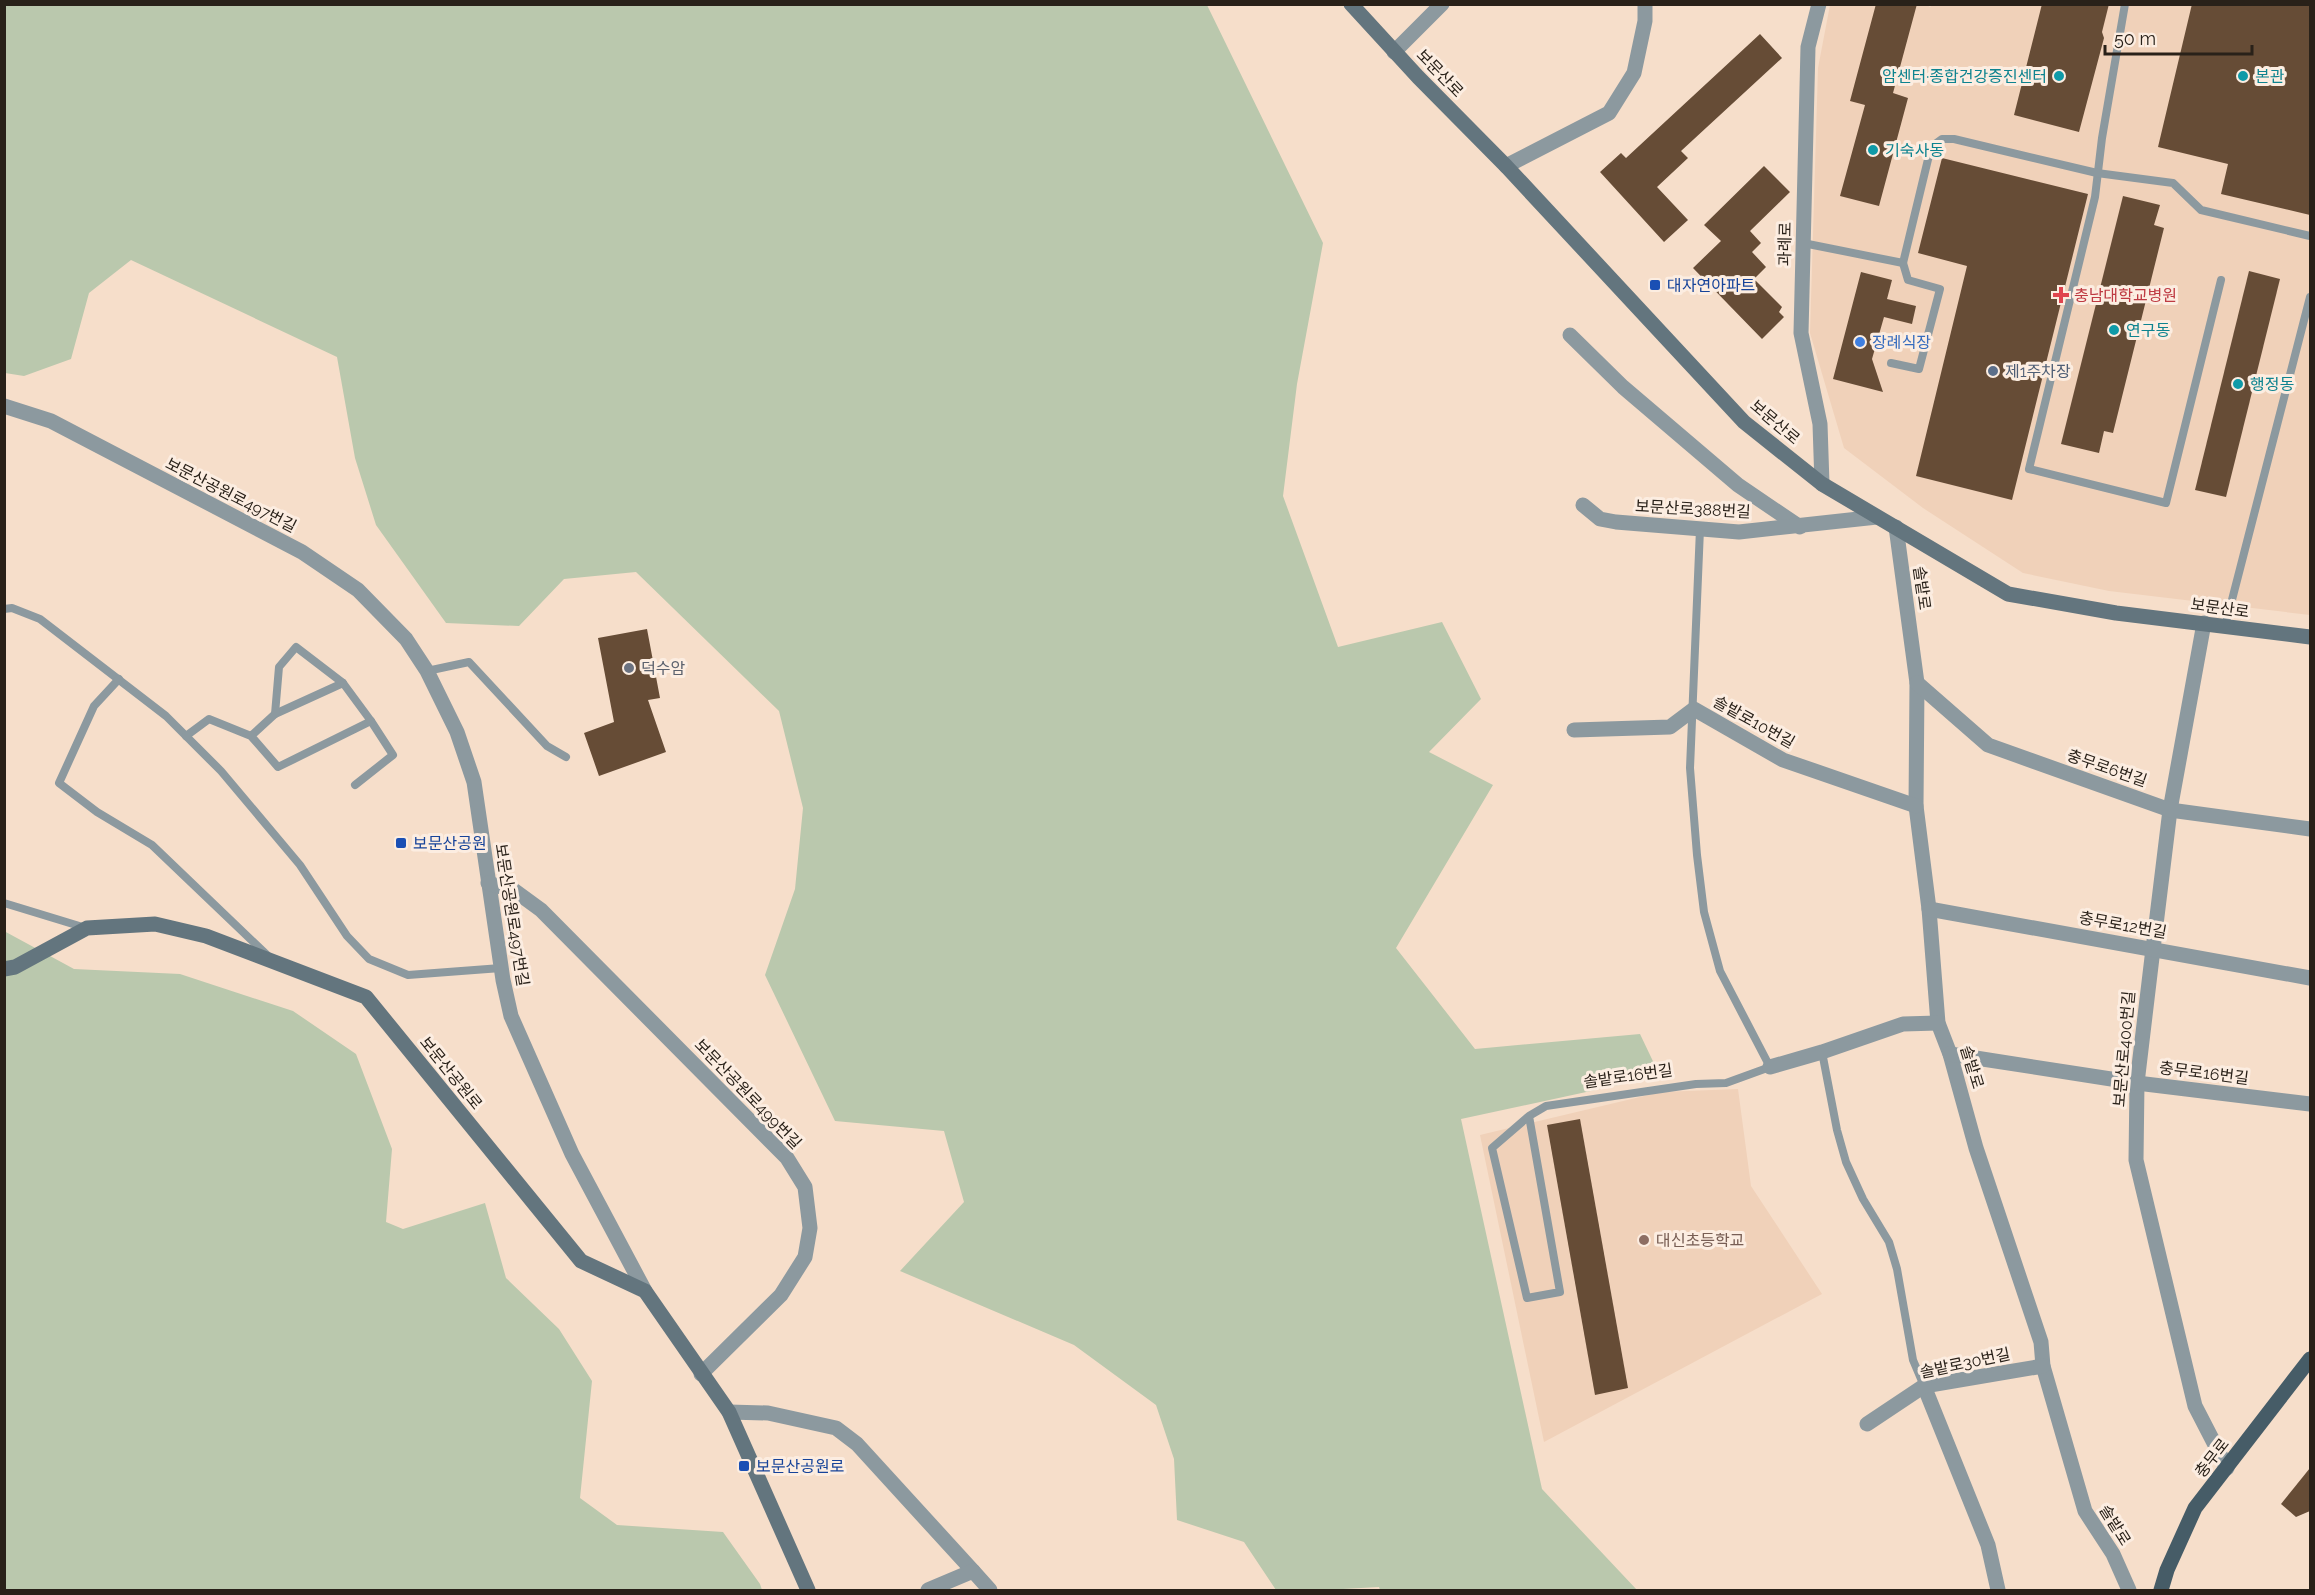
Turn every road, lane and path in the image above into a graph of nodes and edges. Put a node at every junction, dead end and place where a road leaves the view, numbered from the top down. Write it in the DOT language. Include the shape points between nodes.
graph roads {
  1 [pos="1351,4"];
  2 [pos="1442,4"];
  3 [pos="1645,4"];
  4 [pos="1819,4"];
  5 [pos="2125,4"];
  6 [pos="1395,52"];
  7 [pos="1506,166"];
  8 [pos="2097,173"];
  9 [pos="2310,236"];
  10 [pos="1803,243"];
  11 [pos="1903,263"];
  12 [pos="2221,280"];
  13 [pos="2310,297"];
  14 [pos="1570,335"];
  15 [pos="1891,363"];
  16 [pos="4,406"];
  17 [pos="1822,483"];
  18 [pos="1583,506"];
  19 [pos="1877,517"];
  20 [pos="1800,527"];
  21 [pos="1896,527"];
  22 [pos="1700,529"];
  23 [pos="4,609"];
  24 [pos="2204,623"];
  25 [pos="2225,627"];
  26 [pos="2310,637"];
  27 [pos="427,670"];
  28 [pos="119,679"];
  29 [pos="343,683"];
  30 [pos="1917,683"];
  31 [pos="1694,709"];
  32 [pos="275,714"];
  33 [pos="371,721"];
  34 [pos="1574,730"];
  35 [pos="186,736"];
  36 [pos="251,736"];
  37 [pos="566,757"];
  38 [pos="355,785"];
  39 [pos="1916,806"];
  40 [pos="2170,810"];
  41 [pos="2310,829"];
  42 [pos="488,884"];
  43 [pos="4,903"];
  44 [pos="1929,909"];
  45 [pos="87,928"];
  46 [pos="2153,949"];
  47 [pos="272,960"];
  48 [pos="501,968"];
  49 [pos="4,969"];
  50 [pos="2310,978"];
  51 [pos="1938,1023"];
  52 [pos="1822,1052"];
  53 [pos="1950,1054"];
  54 [pos="1770,1067"];
  55 [pos="2137,1083"];
  56 [pos="2310,1104"];
  57 [pos="1528,1116"];
  58 [pos="645,1291"];
  59 [pos="2310,1359"];
  60 [pos="2043,1366"];
  61 [pos="701,1374"];
  62 [pos="1924,1386"];
  63 [pos="729,1412"];
  64 [pos="1867,1424"];
  65 [pos="2227,1468"];
  66 [pos="973,1571"];
  67 [pos="807,1590"];
  68 [pos="928,1590"];
  69 [pos="990,1590"];
  70 [pos="1998,1590"];
  71 [pos="2129,1590"];
  72 [pos="2161,1590"];
  1 -- 6 [label="main road, 보문산로"];
  2 -- 6 [label="street"];
  3 -- 7 [label="street" via="1635,73 1609,113"];
  4 -- 10 [label="street, 과례로" via="1808,47"];
  5 -- 8 [label="lane"];
  6 -- 7 [label="main road, 보문산로"];
  7 -- 17 [label="main road, 보문산로" via="1744,422"];
  8 -- 9 [label="lane" via="2173,183 2201,210"];
  8 -- 11 [label="lane" via="1942,139 1931,147"];
  8 -- 12 [label="lane" via="2095,197 2029,469 2166,503"];
  10 -- 11 [label="lane"];
  10 -- 17 [label="street, 과례로" via="1801,333 1820,424"];
  11 -- 15 [label="lane" via="1908,280 1940,289 1919,369"];
  13 -- 25 [label="lane"];
  14 -- 20 [label="street" via="1623,387 1738,485"];
  16 -- 27 [label="street, 보문산공원로497번길" via="51,421 302,552 358,590 406,639"];
  17 -- 19 [label="main road, 보문산로"];
  18 -- 22 [label="street, 보문산로388번길" via="1600,519"];
  19 -- 20 [label="street, 보문산로388번길"];
  19 -- 21 [label="main road, 보문산로"];
  20 -- 22 [label="street, 보문산로388번길" via="1739,532"];
  21 -- 24 [label="main road, 보문산로" via="2008,594 2116,614"];
  21 -- 30 [label="street, 솔밭로"];
  22 -- 31 [label="lane"];
  23 -- 28 [label="lane" via="12,608 40,619"];
  24 -- 25 [label="main road, 보문산로"];
  24 -- 40 [label="street, 보문산로400번길"];
  25 -- 26 [label="main road, 보문산로"];
  27 -- 37 [label="lane" via="469,662 547,746"];
  27 -- 42 [label="street, 보문산공원로497번길" via="457,732 474,782"];
  28 -- 35 [label="lane"];
  28 -- 47 [label="lane" via="94,706 59,783 97,812 152,845"];
  29 -- 32 [label="lane"];
  29 -- 32 [label="lane" via="296,647 279,667"];
  29 -- 33 [label="lane"];
  30 -- 39 [label="street, 솔밭로"];
  30 -- 40 [label="street, 충무로6번길" via="1988,745"];
  31 -- 34 [label="street, 솔밭로10번길" via="1670,727"];
  31 -- 39 [label="street, 솔밭로10번길" via="1783,760"];
  31 -- 54 [label="lane" via="1690,768 1704,912 1720,971"];
  32 -- 36 [label="lane"];
  33 -- 36 [label="lane" via="278,767"];
  33 -- 38 [label="lane" via="393,755"];
  35 -- 36 [label="lane" via="209,719"];
  35 -- 48 [label="lane" via="221,771 300,865 347,936 369,959 408,975"];
  39 -- 44 [label="street, 솔밭로"];
  40 -- 41 [label="street, 충무로6번길"];
  40 -- 46 [label="street, 보문산로400번길"];
  42 -- 48 [label="street, 보문산공원로497번길"];
  42 -- 61 [label="street, 보문산공원로499번길" via="515,891 541,910 787,1158 805,1187 810,1228 805,1257 781,1295"];
  43 -- 45 [label="lane"];
  44 -- 46 [label="street, 충무로12번길"];
  44 -- 51 [label="street, 솔밭로"];
  45 -- 47 [label="main road, 보문산공원로" via="155,924 206,936"];
  45 -- 49 [label="main road, 보문산공원로" via="15,967"];
  46 -- 50 [label="street, 충무로12번길"];
  46 -- 55 [label="street, 보문산로400번길"];
  47 -- 58 [label="main road, 보문산공원로" via="366,998 581,1261"];
  48 -- 58 [label="street, 보문산공원로497번길" via="511,1016 572,1154"];
  51 -- 52 [label="street, 솔밭로16번길" via="1903,1024"];
  51 -- 53 [label="street, 솔밭로"];
  52 -- 54 [label="street, 솔밭로16번길"];
  52 -- 62 [label="lane" via="1846,1162 1889,1242 1913,1360"];
  53 -- 55 [label="street, 충무로16번길"];
  53 -- 60 [label="street, 솔밭로" via="1976,1148 2041,1342"];
  54 -- 57 [label="lane, 솔밭로16번길" via="1726,1083 1546,1107"];
  55 -- 56 [label="street, 충무로16번길"];
  55 -- 65 [label="street, 보문산로400번길" via="2136,1160 2195,1406"];
  57 -- 57 [label="lane" via="1560,1292 1527,1298 1492,1148"];
  58 -- 61 [label="main road"];
  59 -- 65 [label="main road, 충무로"];
  60 -- 62 [label="street, 솔밭로30번길"];
  60 -- 71 [label="street, 솔밭로" via="2085,1511 2113,1554"];
  61 -- 63 [label="main road"];
  62 -- 64 [label="street, 솔밭로30번길"];
  62 -- 70 [label="street" via="1988,1545"];
  63 -- 66 [label="street" via="768,1413 836,1428 857,1444"];
  63 -- 67 [label="main road"];
  65 -- 72 [label="main road, 충무로" via="2195,1508"];
  66 -- 68 [label="street"];
  66 -- 69 [label="street"];
}
